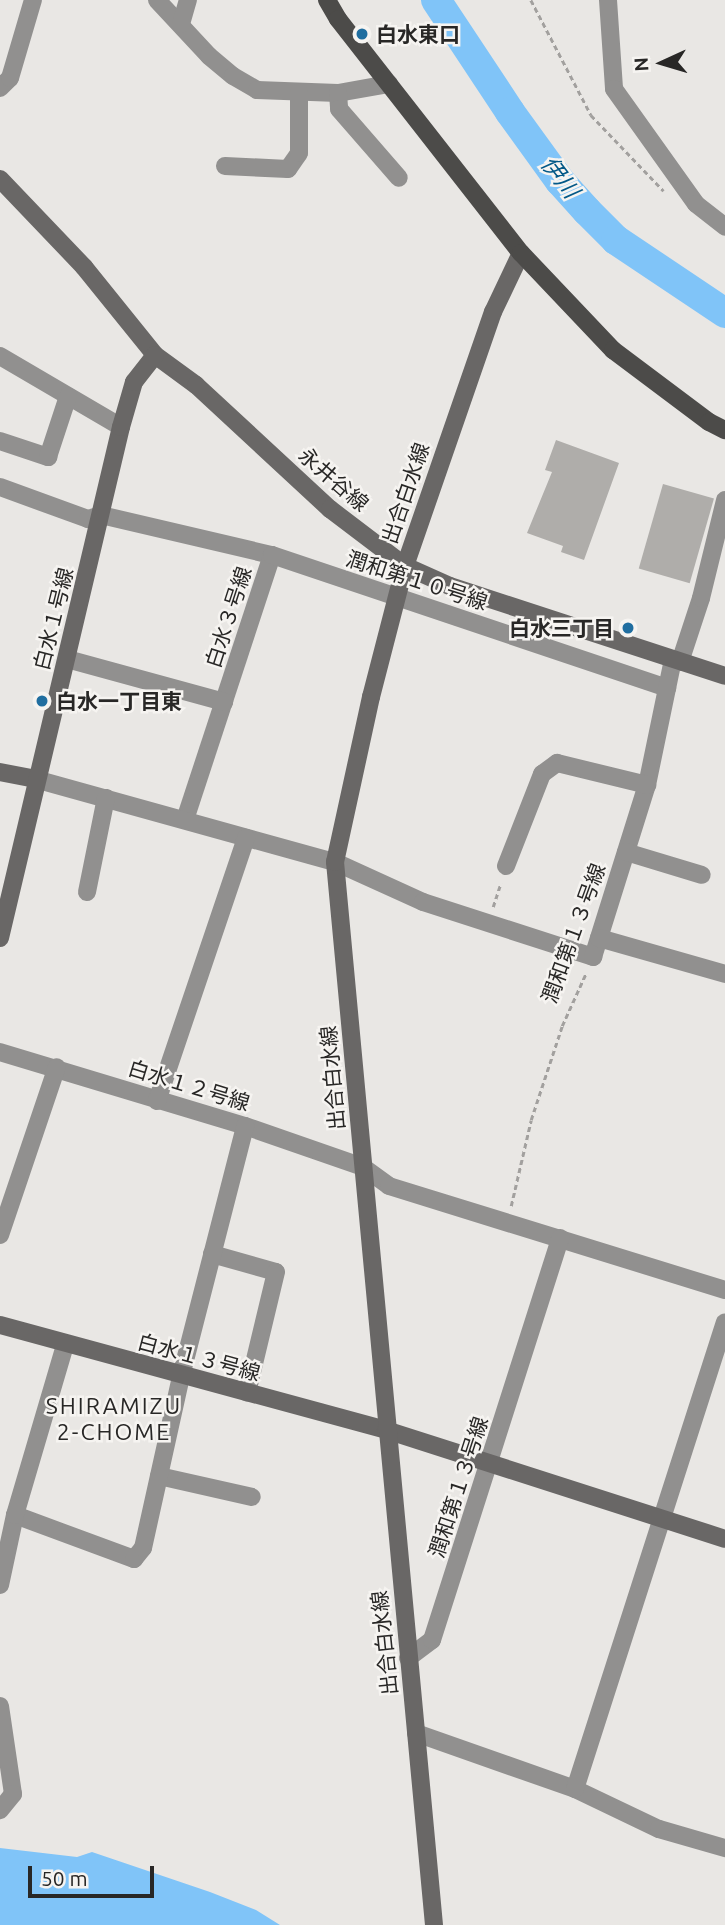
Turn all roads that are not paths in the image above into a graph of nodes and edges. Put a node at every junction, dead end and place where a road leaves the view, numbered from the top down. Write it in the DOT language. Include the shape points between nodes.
graph roads {
  1 [pos="33,0"];
  2 [pos="157,0"];
  3 [pos="188,0"];
  4 [pos="327,0"];
  5 [pos="608,0"];
  6 [pos="181,24"];
  7 [pos="389,83"];
  8 [pos="0,88"];
  9 [pos="299,92"];
  10 [pos="338,93"];
  11 [pos="225,166"];
  12 [pos="399,178"];
  13 [pos="0,179"];
  14 [pos="725,228"];
  15 [pos="521,253"];
  16 [pos="155,355"];
  17 [pos="0,356"];
  18 [pos="68,396"];
  19 [pos="121,427"];
  20 [pos="725,430"];
  21 [pos="0,441"];
  22 [pos="0,487"];
  23 [pos="725,500"];
  24 [pos="101,516"];
  25 [pos="272,555"];
  26 [pos="405,566"];
  27 [pos="397,598"];
  28 [pos="516,608"];
  29 [pos="508,635"];
  30 [pos="67,659"];
  31 [pos="677,661"];
  32 [pos="725,676"];
  33 [pos="667,688"];
  34 [pos="224,702"];
  35 [pos="0,772"];
  36 [pos="35,779"];
  37 [pos="648,785"];
  38 [pos="106,798"];
  39 [pos="185,819"];
  40 [pos="246,838"];
  41 [pos="626,852"];
  42 [pos="335,862"];
  43 [pos="506,866"];
  44 [pos="702,875"];
  45 [pos="87,892"];
  46 [pos="0,938"];
  47 [pos="599,938"];
  48 [pos="725,974"];
  49 [pos="0,1052"];
  50 [pos="57,1067"];
  51 [pos="157,1101"];
  52 [pos="246,1126"];
  53 [pos="363,1167"];
  54 [pos="0,1235"];
  55 [pos="560,1238"];
  56 [pos="212,1254"];
  57 [pos="725,1290"];
  58 [pos="725,1323"];
  59 [pos="0,1325"];
  60 [pos="65,1345"];
  61 [pos="181,1376"];
  62 [pos="247,1393"];
  63 [pos="386,1430"];
  64 [pos="489,1465"];
  65 [pos="159,1476"];
  66 [pos="252,1497"];
  67 [pos="15,1515"];
  68 [pos="661,1519"];
  69 [pos="725,1539"];
  70 [pos="0,1585"];
  71 [pos="408,1658"];
  72 [pos="0,1715"];
  73 [pos="416,1733"];
  74 [pos="575,1789"];
  75 [pos="0,1810"];
  76 [pos="725,1848"];
  77 [pos="434,1925"];
  1 -- 8 [label="street" via="10,78"];
  2 -- 6 [label="street"];
  3 -- 6 [label="street"];
  4 -- 7 [label="main road"];
  5 -- 14 [label="street" via="614,89 696,204"];
  6 -- 9 [label="street" via="217,63 257,90"];
  7 -- 10 [label="street"];
  7 -- 15 [label="main road"];
  9 -- 10 [label="street"];
  9 -- 11 [label="street" via="299,153 288,169"];
  10 -- 12 [label="street" via="339,109"];
  13 -- 16 [label="street, 永井谷線" via="84,267"];
  15 -- 20 [label="main road" via="613,349"];
  15 -- 26 [label="street, 出合白水線" via="493,312"];
  16 -- 19 [label="street, 白水１号線" via="134,382"];
  16 -- 26 [label="street, 永井谷線" via="196,385 330,509"];
  17 -- 18 [label="street"];
  18 -- 19 [label="street"];
  18 -- 21 [label="street" via="48,457"];
  19 -- 24 [label="street, 白水１号線"];
  22 -- 24 [label="street, 白水３号線" via="88,519"];
  23 -- 31 [label="street, 潤和第１３号線" via="701,598"];
  24 -- 25 [label="street, 白水３号線"];
  24 -- 30 [label="street, 白水１号線"];
  25 -- 27 [label="street, 潤和第１０号線"];
  25 -- 34 [label="street, 白水３号線"];
  26 -- 27 [label="street, 出合白水線"];
  26 -- 28 [label="street, 永井谷線"];
  27 -- 29 [label="street, 潤和第１０号線"];
  27 -- 42 [label="street, 出合白水線" via="370,697"];
  28 -- 29 [label="street"];
  28 -- 31 [label="street, 永井谷線"];
  29 -- 33 [label="street, 潤和第１０号線"];
  30 -- 34 [label="street"];
  30 -- 36 [label="street, 白水１号線"];
  31 -- 32 [label="street, 永井谷線"];
  31 -- 33 [label="street, 潤和第１３号線"];
  33 -- 37 [label="street, 潤和第１３号線"];
  34 -- 39 [label="street, 白水３号線"];
  35 -- 36 [label="street"];
  36 -- 38 [label="street"];
  36 -- 46 [label="street, 白水１号線"];
  37 -- 41 [label="street, 潤和第１３号線"];
  37 -- 43 [label="street" via="557,762 542,774"];
  38 -- 39 [label="street"];
  38 -- 45 [label="street"];
  39 -- 40 [label="street"];
  40 -- 42 [label="street"];
  40 -- 51 [label="street"];
  41 -- 44 [label="street"];
  41 -- 47 [label="street, 潤和第１３号線"];
  42 -- 47 [label="street, 潤和第１３号線" via="423,902 593,957"];
  42 -- 53 [label="street, 出合白水線"];
  47 -- 48 [label="street"];
  49 -- 50 [label="street, 白水１２号線"];
  50 -- 51 [label="street, 白水１２号線"];
  50 -- 54 [label="street"];
  51 -- 52 [label="street, 白水１２号線"];
  52 -- 53 [label="street, 白水１２号線"];
  52 -- 56 [label="street"];
  53 -- 55 [label="street, 白水１２号線" via="389,1186"];
  53 -- 63 [label="street, 出合白水線"];
  55 -- 57 [label="street, 白水１２号線"];
  55 -- 64 [label="street, 潤和第１３号線"];
  56 -- 61 [label="street"];
  56 -- 62 [label="street" via="275,1272"];
  58 -- 68 [label="street"];
  59 -- 60 [label="street, 白水１３号線"];
  60 -- 61 [label="street, 白水１３号線"];
  60 -- 67 [label="street"];
  61 -- 62 [label="street, 白水１３号線"];
  61 -- 65 [label="street"];
  62 -- 63 [label="street, 白水１３号線"];
  63 -- 64 [label="street, 白水１３号線"];
  63 -- 71 [label="street, 出合白水線"];
  64 -- 68 [label="street, 白水１３号線"];
  64 -- 71 [label="street, 潤和第１３号線" via="432,1640"];
  65 -- 66 [label="street"];
  65 -- 67 [label="street" via="142,1548 134,1559"];
  67 -- 70 [label="street"];
  68 -- 69 [label="street, 白水１３号線"];
  68 -- 74 [label="street"];
  71 -- 73 [label="street, 出合白水線"];
  72 -- 75 [label="street" via="13,1794"];
  73 -- 74 [label="street"];
  73 -- 77 [label="street, 出合白水線"];
  74 -- 76 [label="street" via="659,1829"];
}
